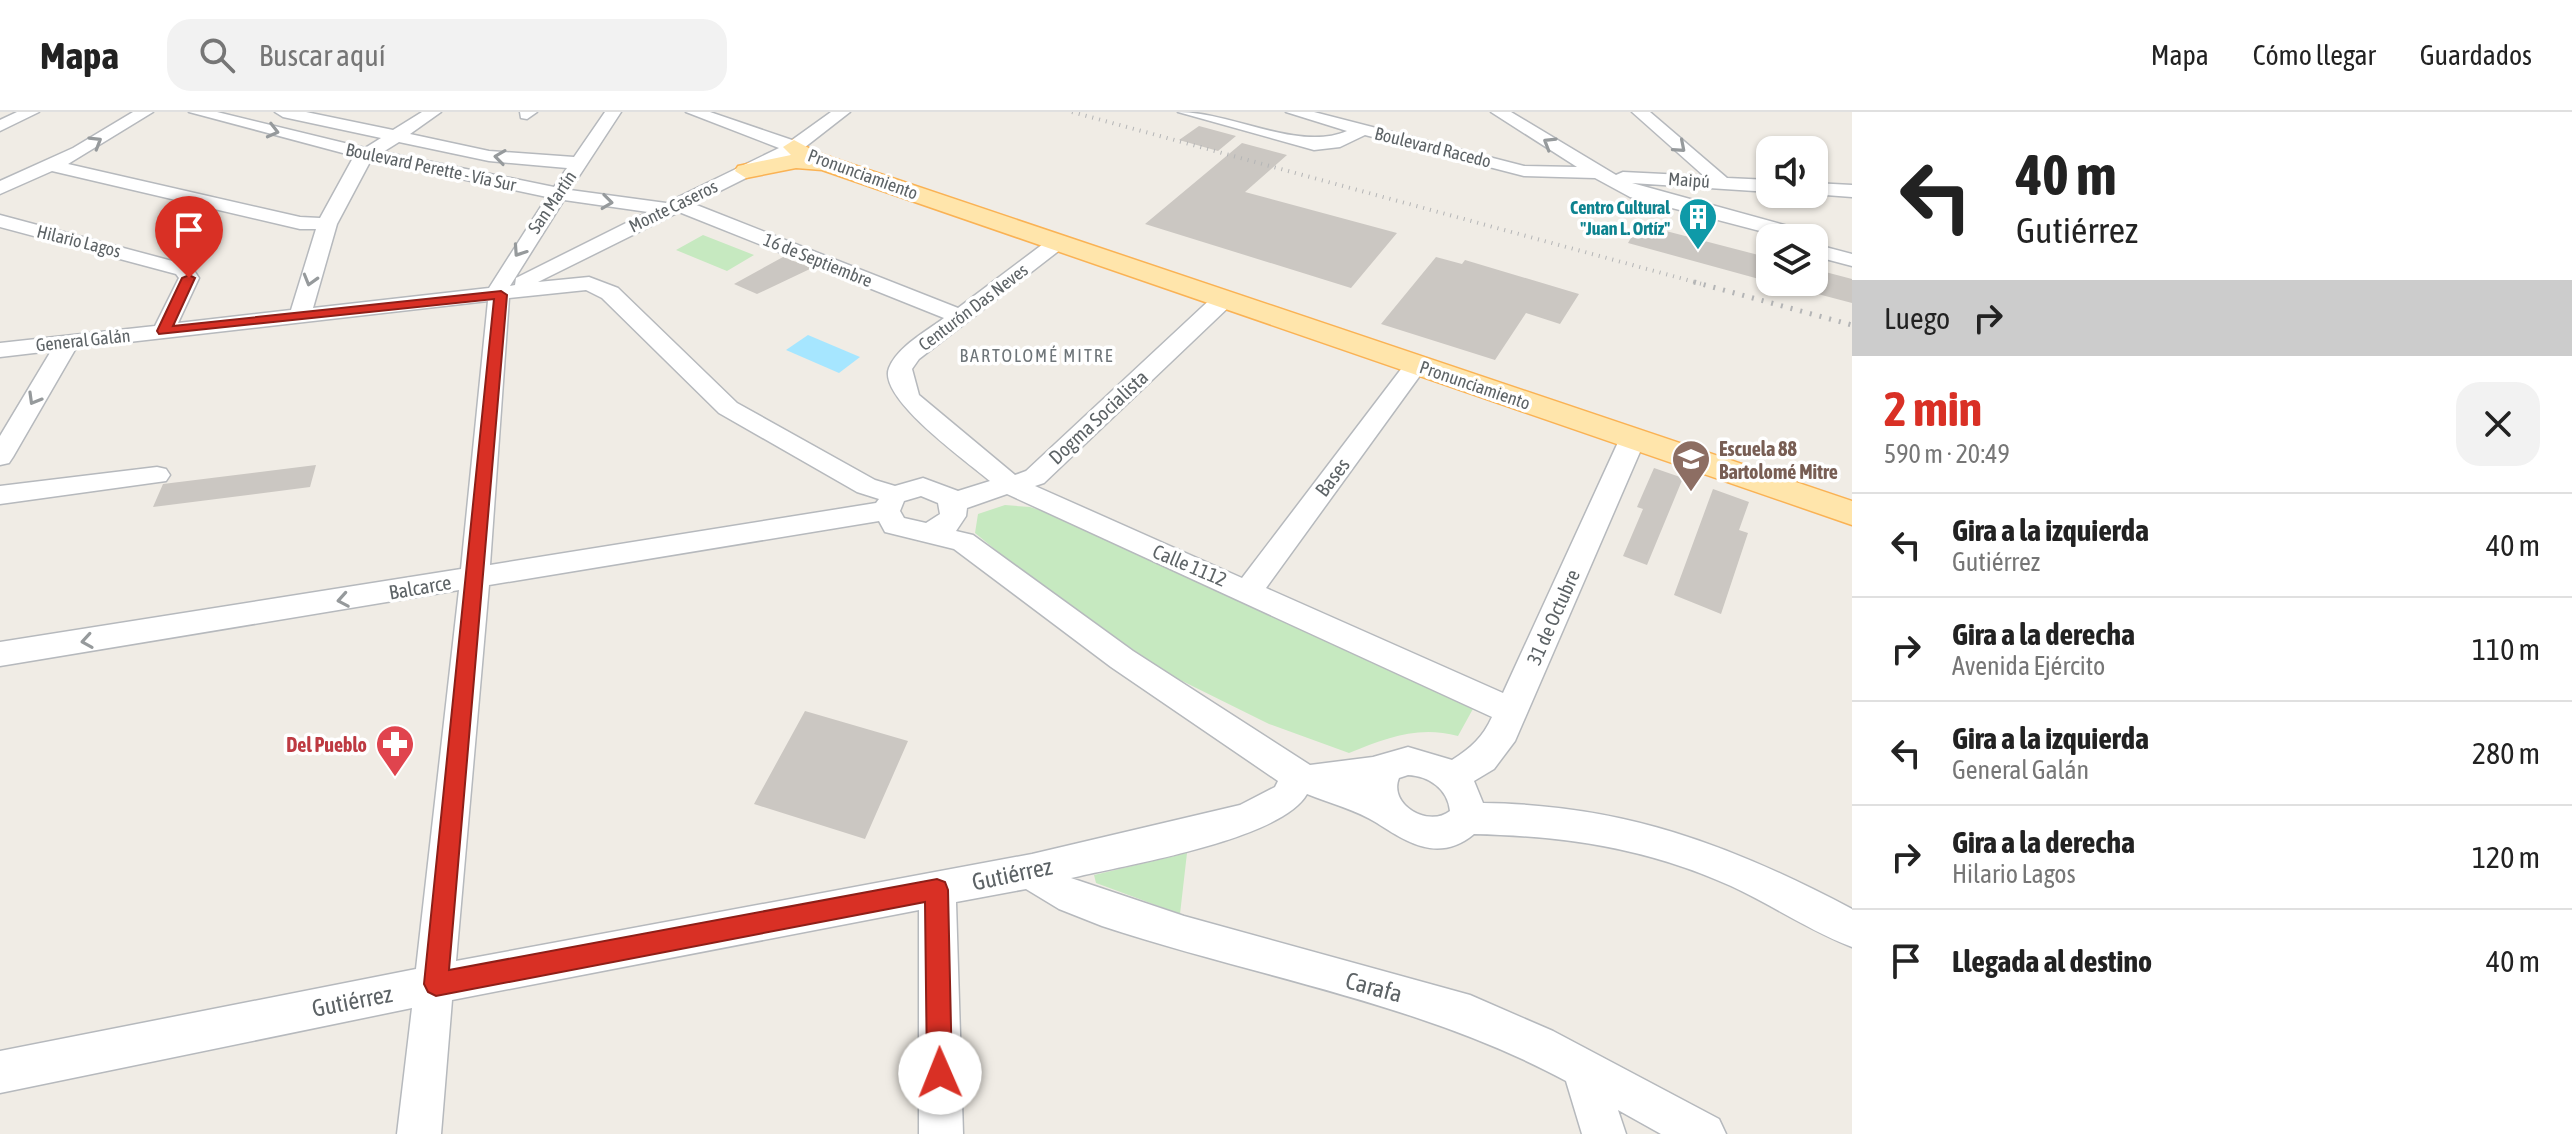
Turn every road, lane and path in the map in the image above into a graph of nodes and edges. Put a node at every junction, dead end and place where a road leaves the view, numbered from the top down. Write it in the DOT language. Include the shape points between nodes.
graph roads {
  1 [pos="31,112"];
  2 [pos="145,112"];
  3 [pos="197,112"];
  4 [pos="283,112"];
  5 [pos="433,112"];
  6 [pos="613,112"];
  7 [pos="694,112"];
  8 [pos="842,112"];
  9 [pos="1186,112"];
  10 [pos="1294,112"];
  11 [pos="1499,112"];
  12 [pos="1640,112"];
  13 [pos="0,126"];
  14 [pos="1363,130"];
  15 [pos="393,136"];
  16 [pos="812,149"];
  17 [pos="366,154"];
  18 [pos="577,163"];
  19 [pos="50,165"];
  20 [pos="746,171"];
  21 [pos="1606,181"];
  22 [pos="500,182"];
  23 [pos="1721,182"];
  24 [pos="1756,185"];
  25 [pos="0,188"];
  26 [pos="1828,190"];
  27 [pos="1852,191"];
  28 [pos="557,194"];
  29 [pos="672,206"];
  30 [pos="0,221"];
  31 [pos="327,224"];
  32 [pos="537,224"];
  33 [pos="1756,224"];
  34 [pos="1756,234"];
  35 [pos="1058,242"];
  36 [pos="1828,242"];
  37 [pos="1852,249"];
  38 [pos="1828,254"];
  39 [pos="1852,260"];
  40 [pos="501,295"];
  41 [pos="1224,299"];
  42 [pos="959,316"];
  43 [pos="300,317"];
  44 [pos="163,331"];
  45 [pos="68,342"];
  46 [pos="0,350"];
  47 [pos="1416,365"];
  48 [pos="900,379"];
  49 [pos="1633,438"];
  50 [pos="0,457"];
  51 [pos="157,475"];
  52 [pos="1012,486"];
  53 [pos="0,495"];
  54 [pos="1852,499"];
  55 [pos="890,503"];
  56 [pos="954,503"];
  57 [pos="1852,513"];
  58 [pos="926,533"];
  59 [pos="475,578"];
  60 [pos="1249,590"];
  61 [pos="0,654"];
  62 [pos="1511,711"];
  63 [pos="1386,768"];
  64 [pos="1451,777"];
  65 [pos="1304,778"];
  66 [pos="1389,812"];
  67 [pos="1467,818"];
  68 [pos="1032,871"];
  69 [pos="937,890"];
  70 [pos="1852,929"];
  71 [pos="436,984"];
  72 [pos="1584,1071"];
  73 [pos="0,1072"];
  74 [pos="419,1134"];
  75 [pos="941,1134"];
  76 [pos="1604,1134"];
  77 [pos="1704,1134"];
  1 -- 13 [label="street"];
  19 -- 2 [label="street, one-way"];
  3 -- 17 [label="street, Boulevard Perette - Vía Sur, one-way"];
  4 -- 15 [label="street"];
  5 -- 15 [label="street"];
  6 -- 18 [label="street, San Martín"];
  7 -- 16 [label="street"];
  8 -- 16 [label="street, Monte Caseros"];
  9 -- 14 [label="street" via="1314,145"];
  10 -- 14 [label="street, Boulevard Racedo"];
  21 -- 11 [label="street, one-way"];
  12 -- 23 [label="street, one-way"];
  14 -- 21 [label="street, Boulevard Racedo" via="1524,171"];
  15 -- 17 [label="street"];
  18 -- 15 [label="street, one-way" via="503,158"];
  16 -- 20 [label="street, Monte Caseros"];
  16 -- 20 [label="main road" via="796,161"];
  16 -- 35 [label="main road, Pronunciamiento"];
  16 -- 54 [label="main road, Pronunciamiento"];
  17 -- 22 [label="street, Boulevard Perette - Vía Sur"];
  17 -- 31 [label="street"];
  18 -- 28 [label="street, San Martín"];
  19 -- 25 [label="street"];
  19 -- 31 [label="street" via="300,223"];
  20 -- 29 [label="street, Monte Caseros"];
  21 -- 23 [label="street, Maipú"];
  21 -- 33 [label="street, Boulevard Racedo"];
  21 -- 34 [label="street, Boulevard Racedo"];
  22 -- 28 [label="street, Boulevard Perette - Vía Sur"];
  22 -- 32 [label="street" via="534,207"];
  23 -- 24 [label="street, Maipú"];
  26 -- 27 [label="street"];
  28 -- 29 [label="street, Boulevard Perette - Vía Sur, one-way"];
  28 -- 32 [label="street, San Martín"];
  29 -- 40 [label="street, Monte Caseros"];
  29 -- 42 [label="street, 16 de Septiembre"];
  30 -- 44 [label="street, Hilario Lagos" via="184,270 189,278"];
  31 -- 43 [label="street, one-way"];
  32 -- 40 [label="street, San Martín, one-way" via="503,275"];
  35 -- 41 [label="main road, Pronunciamiento"];
  35 -- 42 [label="street, Centurón Das Neves"];
  36 -- 37 [label="street, Boulevard Racedo"];
  38 -- 39 [label="street"];
  40 -- 43 [label="street, General Galán"];
  40 -- 55 [label="street, General Galán" via="576,283 597,285 728,408"];
  40 -- 59 [label="street, San Martín"];
  41 -- 47 [label="main road, Pronunciamiento"];
  41 -- 52 [label="street, Dogma Socialista" via="1035,477"];
  42 -- 48 [label="street, Centurón Das Neves" via="911,354 900,369"];
  43 -- 44 [label="street, General Galán"];
  44 -- 45 [label="street, General Galán"];
  45 -- 46 [label="street, General Galán"];
  45 -- 50 [label="street, one-way"];
  47 -- 49 [label="main road, Pronunciamiento"];
  47 -- 60 [label="street, Bases"];
  48 -- 52 [label="street, Calle 1112" via="909,399"];
  49 -- 57 [label="main road, Pronunciamiento"];
  49 -- 62 [label="street, 31 de Octubre"];
  51 -- 53 [label="street"];
  52 -- 56 [label="street, Dogma Socialista" via="972,493"];
  52 -- 60 [label="street, Calle 1112"];
  55 -- 56 [label="street" via="923,487 942,492"];
  55 -- 58 [label="street" via="888,518 903,530"];
  55 -- 59 [label="street, Balcarce"];
  56 -- 58 [label="street" via="947,525"];
  58 -- 65 [label="street" via="963,542 1122,659"];
  59 -- 61 [label="street, Balcarce, one-way"];
  59 -- 71 [label="street, San Martín"];
  60 -- 62 [label="street, Calle 1112"];
  62 -- 64 [label="street, 31 de Octubre" via="1498,741 1482,759"];
  63 -- 64 [label="street" via="1409,761 1439,768"];
  63 -- 65 [label="street"];
  63 -- 66 [label="street" via="1378,788"];
  64 -- 67 [label="street" via="1466,797"];
  65 -- 66 [label="street"];
  65 -- 68 [label="street, Gutiérrez" via="1287,797 1247,819"];
  66 -- 67 [label="street" via="1406,826 1436,835 1450,833"];
  67 -- 70 [label="street" via="1555,821 1674,847 1734,868"];
  68 -- 69 [label="street, Gutiérrez"];
  68 -- 72 [label="street, Carafa" via="1066,896 1215,945 1465,1013"];
  69 -- 71 [label="street, Gutiérrez"];
  69 -- 75 [label="street"];
  71 -- 73 [label="street, Gutiérrez"];
  71 -- 74 [label="street, San Martín"];
  72 -- 76 [label="street"];
  72 -- 77 [label="street, Carafa"];
}
